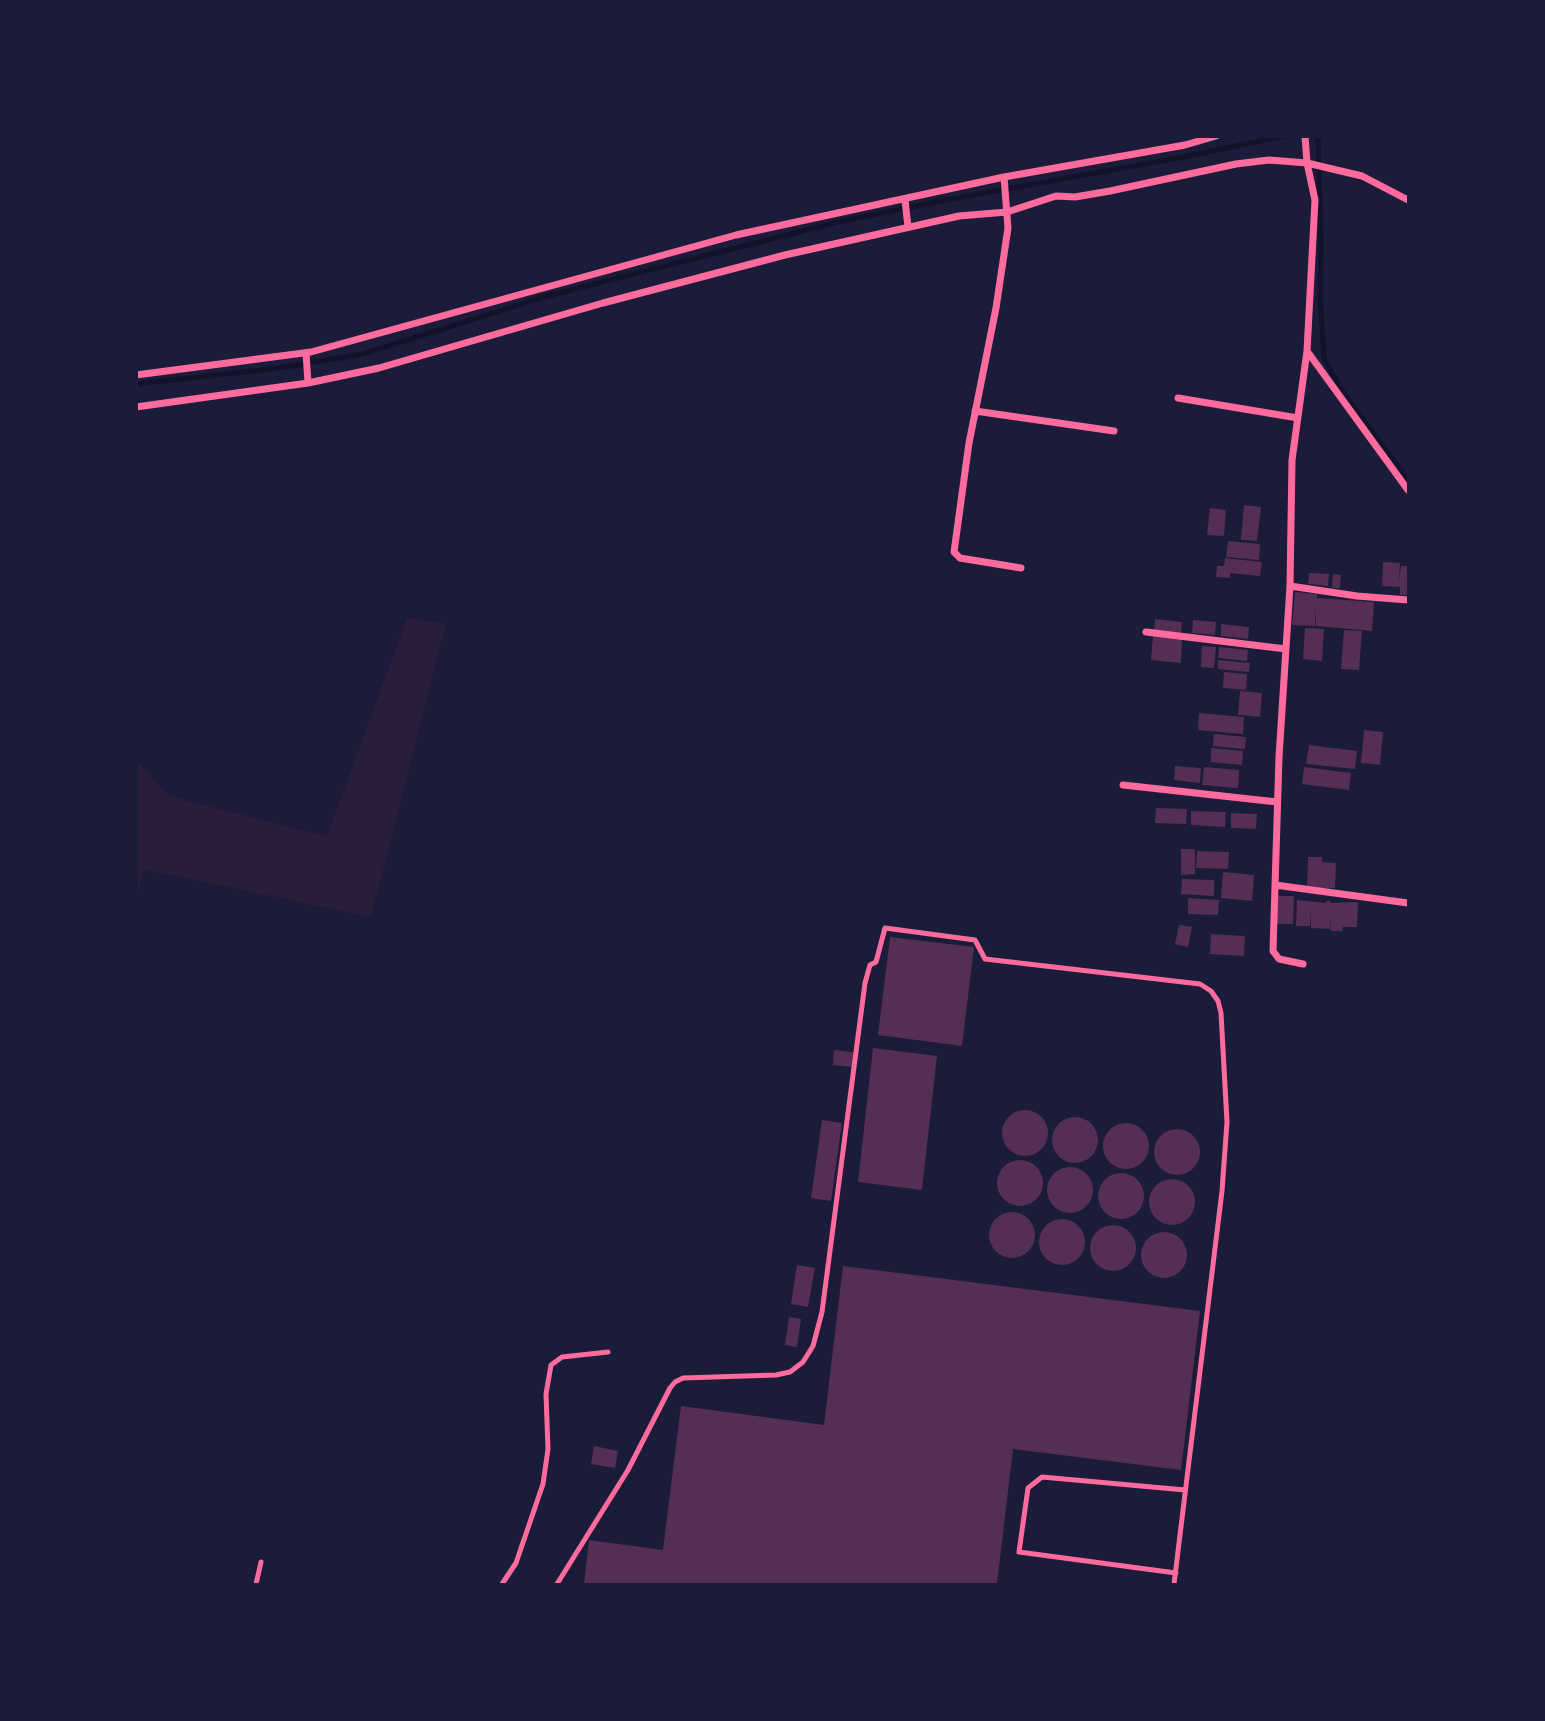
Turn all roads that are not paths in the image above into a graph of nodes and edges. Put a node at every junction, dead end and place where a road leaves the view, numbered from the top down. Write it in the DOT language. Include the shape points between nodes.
graph roads {
  1 [pos="1216,136"];
  2 [pos="1305,136"];
  3 [pos="1307,159"];
  4 [pos="1004,177"];
  5 [pos="1409,200"];
  6 [pos="905,202"];
  7 [pos="1007,210"];
  8 [pos="908,225"];
  9 [pos="1307,351"];
  10 [pos="306,356"];
  11 [pos="136,375"];
  12 [pos="308,379"];
  13 [pos="1178,398"];
  14 [pos="136,407"];
  15 [pos="975,411"];
  16 [pos="1298,418"];
  17 [pos="1114,431"];
  18 [pos="1409,489"];
  19 [pos="1021,568"];
  20 [pos="1290,586"];
  21 [pos="1409,600"];
  22 [pos="1146,632"];
  23 [pos="1286,649"];
  24 [pos="1123,785"];
  25 [pos="1277,802"];
  26 [pos="1275,885"];
  27 [pos="1409,903"];
  28 [pos="1303,964"];
  29 [pos="608,1352"];
  30 [pos="1185,1490"];
  31 [pos="261,1562"];
  32 [pos="1176,1573"];
  33 [pos="256,1584"];
  34 [pos="502,1584"];
  35 [pos="557,1584"];
  36 [pos="1174,1584"];
  1 -- 4 [label="street"];
  2 -- 3 [label="street"];
  3 -- 5 [label="street" via="1362,176"];
  3 -- 7 [label="street" via="1236,164"];
  3 -- 9 [label="street" via="1315,200"];
  4 -- 6 [label="street"];
  4 -- 7 [label="street"];
  6 -- 8 [label="street"];
  6 -- 10 [label="street" via="736,235"];
  7 -- 8 [label="street"];
  7 -- 15 [label="street" via="996,308"];
  8 -- 12 [label="street" via="579,309 379,368"];
  9 -- 16 [label="street"];
  9 -- 18 [label="street"];
  10 -- 11 [label="street"];
  10 -- 12 [label="street"];
  12 -- 14 [label="street"];
  13 -- 16 [label="street"];
  15 -- 17 [label="street"];
  15 -- 19 [label="street" via="954,552 960,558"];
  16 -- 20 [label="street" via="1292,460"];
  20 -- 21 [label="street"];
  20 -- 23 [label="street"];
  22 -- 23 [label="street"];
  23 -- 25 [label="street"];
  24 -- 25 [label="street"];
  25 -- 26 [label="street"];
  26 -- 27 [label="street"];
  26 -- 28 [label="street" via="1273,951 1279,959"];
  29 -- 34 [label="lane" via="562,1357 551,1366 543,1484 516,1563"];
  30 -- 32 [label="lane"];
  30 -- 32 [label="lane" via="1042,1477 1028,1488 1019,1552"];
  30 -- 35 [label="lane" via="1227,1122 1218,1001 1200,984 985,959 975,940 884,928 876,962 870,965 865,982 822,1312 813,1346 790,1372 676,1382"];
  31 -- 33 [label="lane"];
  32 -- 36 [label="lane"];
}
